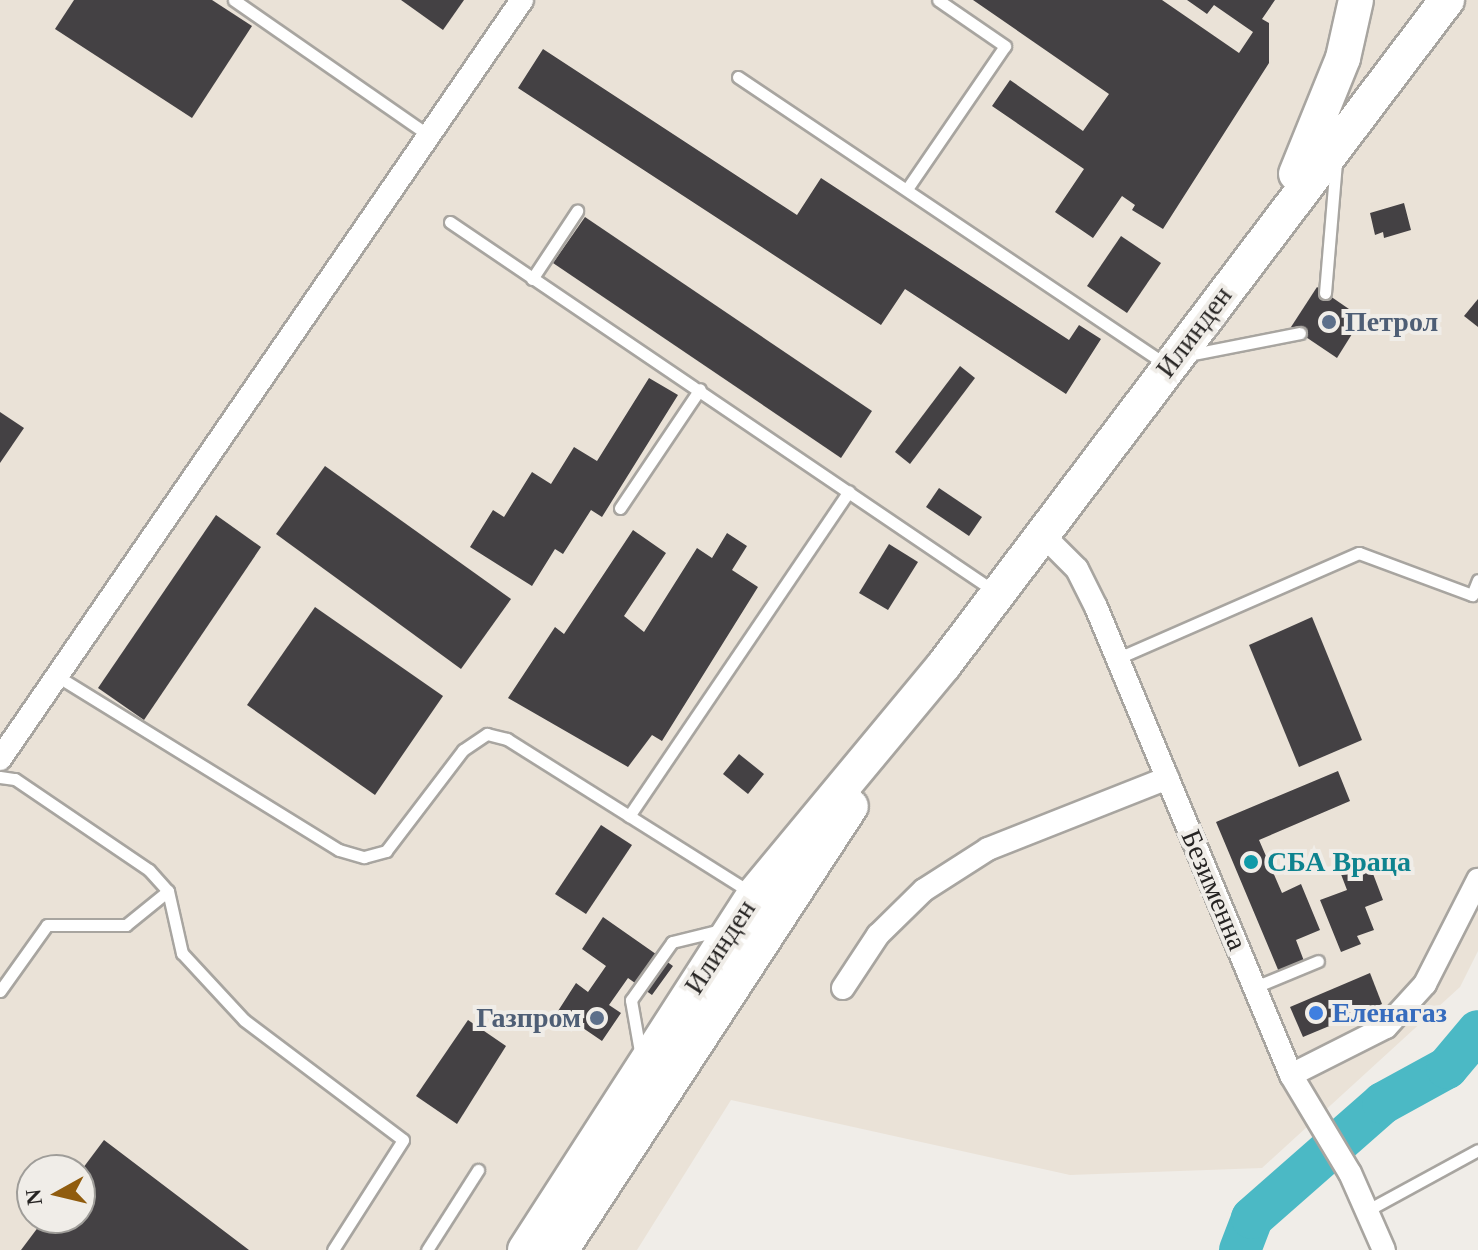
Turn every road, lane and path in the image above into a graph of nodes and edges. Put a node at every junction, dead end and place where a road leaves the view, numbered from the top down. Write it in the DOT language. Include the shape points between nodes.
graph roads {
  1 [pos="234,0"];
  2 [pos="522,0"];
  3 [pos="938,0"];
  4 [pos="1356,0"];
  5 [pos="1447,0"];
  6 [pos="738,77"];
  7 [pos="428,135"];
  8 [pos="1338,141"];
  9 [pos="907,189"];
  10 [pos="577,211"];
  11 [pos="450,222"];
  12 [pos="1274,225"];
  13 [pos="532,279"];
  14 [pos="1325,293"];
  15 [pos="1300,333"];
  16 [pos="1172,362"];
  17 [pos="700,389"];
  18 [pos="849,491"];
  19 [pos="620,508"];
  20 [pos="1042,534"];
  21 [pos="1478,580"];
  22 [pos="998,593"];
  23 [pos="1116,659"];
  24 [pos="944,665"];
  25 [pos="57,676"];
  26 [pos="0,759"];
  27 [pos="0,777"];
  28 [pos="1167,778"];
  29 [pos="629,816"];
  30 [pos="1478,880"];
  31 [pos="168,891"];
  32 [pos="754,894"];
  33 [pos="733,927"];
  34 [pos="1318,961"];
  35 [pos="1255,987"];
  36 [pos="843,988"];
  37 [pos="0,991"];
  38 [pos="642,1065"];
  39 [pos="1291,1075"];
  40 [pos="1478,1150"];
  41 [pos="478,1170"];
  42 [pos="1368,1210"];
  43 [pos="333,1250"];
  44 [pos="427,1250"];
  45 [pos="525,1250"];
  46 [pos="561,1250"];
  47 [pos="1384,1250"];
  1 -- 7 [label="lane"];
  2 -- 7 [label="street"];
  3 -- 9 [label="lane" via="1005,46"];
  4 -- 12 [label="main road" via="1330,96"];
  5 -- 8 [label="main road, Илинден"];
  6 -- 9 [label="lane"];
  7 -- 25 [label="street"];
  8 -- 12 [label="main road, Илинден"];
  8 -- 14 [label="lane"];
  9 -- 16 [label="lane"];
  10 -- 13 [label="lane"];
  11 -- 13 [label="lane"];
  12 -- 16 [label="main road, Илинден"];
  13 -- 17 [label="lane"];
  15 -- 16 [label="lane"];
  16 -- 20 [label="main road, Илинден"];
  17 -- 18 [label="lane"];
  17 -- 19 [label="lane"];
  18 -- 22 [label="lane"];
  18 -- 29 [label="lane"];
  20 -- 22 [label="main road, Илинден"];
  20 -- 23 [label="street, Безименна" via="1077,569"];
  21 -- 23 [label="lane" via="1472,595 1359,553"];
  22 -- 24 [label="main road, Илинден"];
  23 -- 28 [label="street, Безименна"];
  24 -- 32 [label="main road, Илинден"];
  24 -- 46 [label="main road, Илинден"];
  25 -- 26 [label="street"];
  25 -- 29 [label="lane" via="339,850 364,857 386,851 463,750 487,734 507,739"];
  27 -- 31 [label="lane" via="15,779 149,870"];
  28 -- 35 [label="street, Безименна"];
  28 -- 36 [label="street" via="975,857 924,890 878,935"];
  29 -- 32 [label="lane"];
  30 -- 39 [label="street" via="1425,984 1386,1027"];
  31 -- 37 [label="lane" via="126,925 47,925"];
  31 -- 43 [label="lane" via="182,953 234,1009 403,1140"];
  32 -- 33 [label="main road, Илинден"];
  33 -- 38 [label="main road, Илинден"];
  33 -- 38 [label="lane" via="672,942 631,1000"];
  34 -- 35 [label="lane"];
  35 -- 39 [label="street, Безименна"];
  38 -- 45 [label="main road, Илинден"];
  39 -- 42 [label="street, Безименна"];
  40 -- 42 [label="lane"];
  41 -- 44 [label="lane"];
  42 -- 47 [label="street, Безименна"];
}
